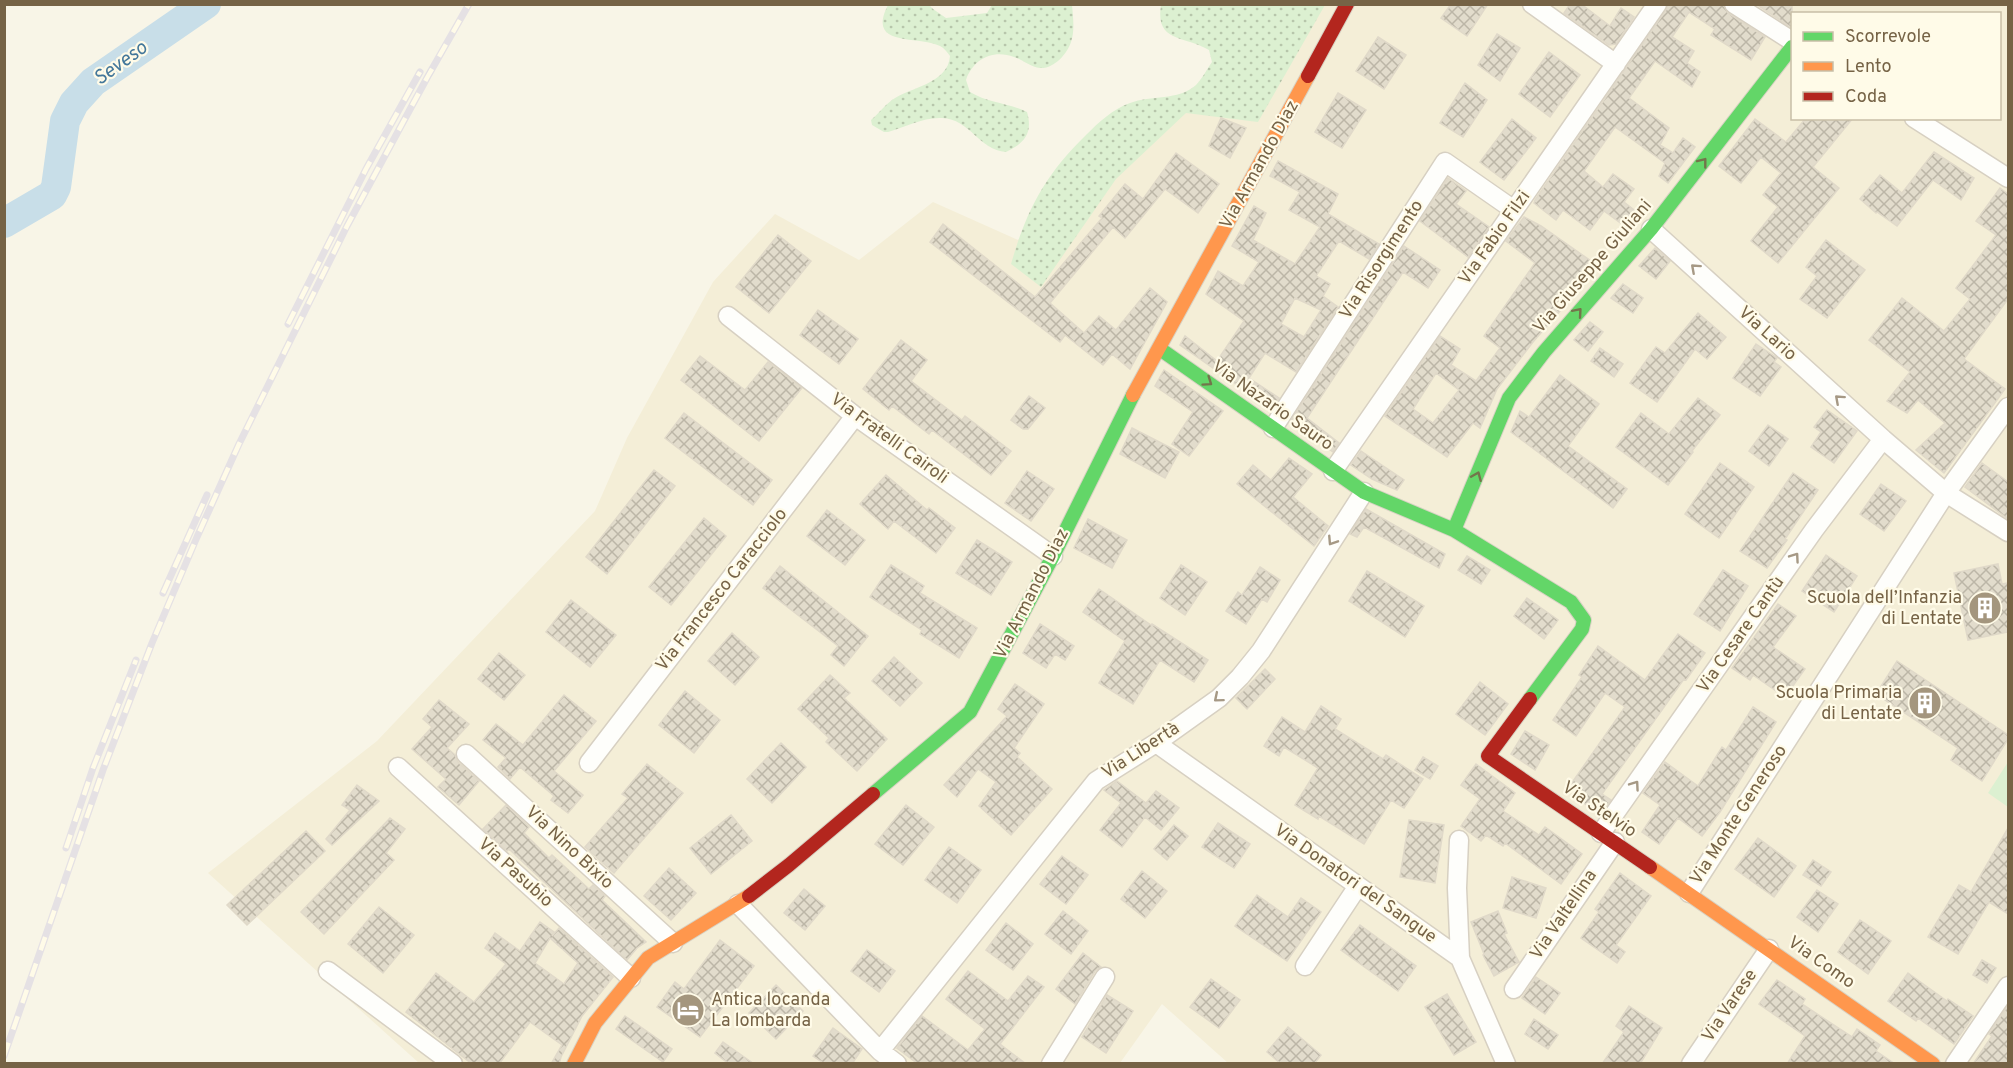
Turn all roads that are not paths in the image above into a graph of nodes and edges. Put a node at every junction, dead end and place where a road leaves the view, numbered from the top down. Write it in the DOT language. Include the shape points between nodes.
graph roads {
  1 [pos="1347,4"];
  2 [pos="1532,4"];
  3 [pos="1657,4"];
  4 [pos="1734,4"];
  5 [pos="1791,40"];
  6 [pos="1791,48"];
  7 [pos="1616,64"];
  8 [pos="1917,120"];
  9 [pos="2008,178"];
  10 [pos="1514,210"];
  11 [pos="1651,229"];
  12 [pos="728,316"];
  13 [pos="1160,349"];
  14 [pos="2008,407"];
  15 [pos="855,416"];
  16 [pos="1274,428"];
  17 [pos="1883,439"];
  18 [pos="1333,471"];
  19 [pos="1364,492"];
  20 [pos="1946,493"];
  21 [pos="1454,530"];
  22 [pos="2008,532"];
  23 [pos="1053,556"];
  24 [pos="1156,743"];
  25 [pos="466,753"];
  26 [pos="1488,756"];
  27 [pos="589,763"];
  28 [pos="398,767"];
  29 [pos="1608,838"];
  30 [pos="1459,840"];
  31 [pos="1358,886"];
  32 [pos="1689,893"];
  33 [pos="738,904"];
  34 [pos="673,943"];
  35 [pos="1769,949"];
  36 [pos="1460,958"];
  37 [pos="1305,966"];
  38 [pos="328,971"];
  39 [pos="1105,977"];
  40 [pos="631,978"];
  41 [pos="2008,986"];
  42 [pos="1514,989"];
  43 [pos="880,1050"];
  44 [pos="1505,1063"];
  45 [pos="453,1064"];
  46 [pos="574,1064"];
  47 [pos="897,1064"];
  48 [pos="1051,1064"];
  49 [pos="1691,1064"];
  50 [pos="1933,1064"];
  51 [pos="1954,1064"];
  1 -- 13 [label="street, Via Armando Diaz"];
  2 -- 7 [label="street"];
  3 -- 7 [label="street, Via Fabio Filzi"];
  4 -- 5 [label="street"];
  11 -- 6 [label="street, Via Giuseppe Giuliani, one-way"];
  7 -- 10 [label="street, Via Fabio Filzi"];
  8 -- 9 [label="street"];
  10 -- 16 [label="street, Via Risorgimento" via="1445,162"];
  10 -- 18 [label="street, Via Fabio Filzi"];
  17 -- 11 [label="street, Via Lario, one-way"];
  21 -- 11 [label="street, Via Giuseppe Giuliani, one-way" via="1509,399 1544,352"];
  12 -- 15 [label="street, Via Fratelli Cairoli"];
  13 -- 16 [label="street, Via Nazario Sauro, one-way"];
  13 -- 23 [label="street, Via Armando Diaz" via="1119,421"];
  14 -- 20 [label="street, Via Monte Generoso"];
  15 -- 23 [label="street, Via Fratelli Cairoli"];
  15 -- 27 [label="street, Via Francesco Caracciolo"];
  16 -- 18 [label="street, Via Nazario Sauro"];
  17 -- 20 [label="street, Via Lario"];
  29 -- 17 [label="street, Via Cesare Cantù, one-way" via="1814,530"];
  18 -- 19 [label="street, Via Nazario Sauro"];
  19 -- 21 [label="street, Via Nazario Sauro"];
  19 -- 24 [label="street, Via Libertà, one-way" via="1240,677 1219,698"];
  20 -- 22 [label="street, Via Lario"];
  20 -- 32 [label="street, Via Monte Generoso"];
  21 -- 26 [label="street, Via Nazario Sauro" via="1571,602 1584,620 1582,629"];
  23 -- 33 [label="street, Via Armando Diaz" via="970,712"];
  24 -- 31 [label="street, Via Donatori del Sangue"];
  24 -- 43 [label="street, Via Libertà" via="1096,781"];
  25 -- 34 [label="street, Via Nino Bixio"];
  26 -- 29 [label="street, Via Stelvio"];
  28 -- 40 [label="street, Via Pasubio"];
  29 -- 32 [label="street, Via Stelvio"];
  29 -- 42 [label="street, Via Valtellina"];
  30 -- 36 [label="street"];
  31 -- 36 [label="street, Via Donatori del Sangue"];
  31 -- 37 [label="street"];
  32 -- 35 [label="street, Via Como"];
  33 -- 34 [label="street, Via Armando Diaz"];
  33 -- 43 [label="street"];
  34 -- 40 [label="street, Via Armando Diaz" via="648,958"];
  35 -- 49 [label="street, Via Varese"];
  35 -- 50 [label="street, Via Como"];
  36 -- 44 [label="street"];
  38 -- 45 [label="street"];
  39 -- 48 [label="street"];
  40 -- 46 [label="street, Via Armando Diaz" via="595,1023"];
  41 -- 51 [label="street"];
  43 -- 47 [label="street"];
}
